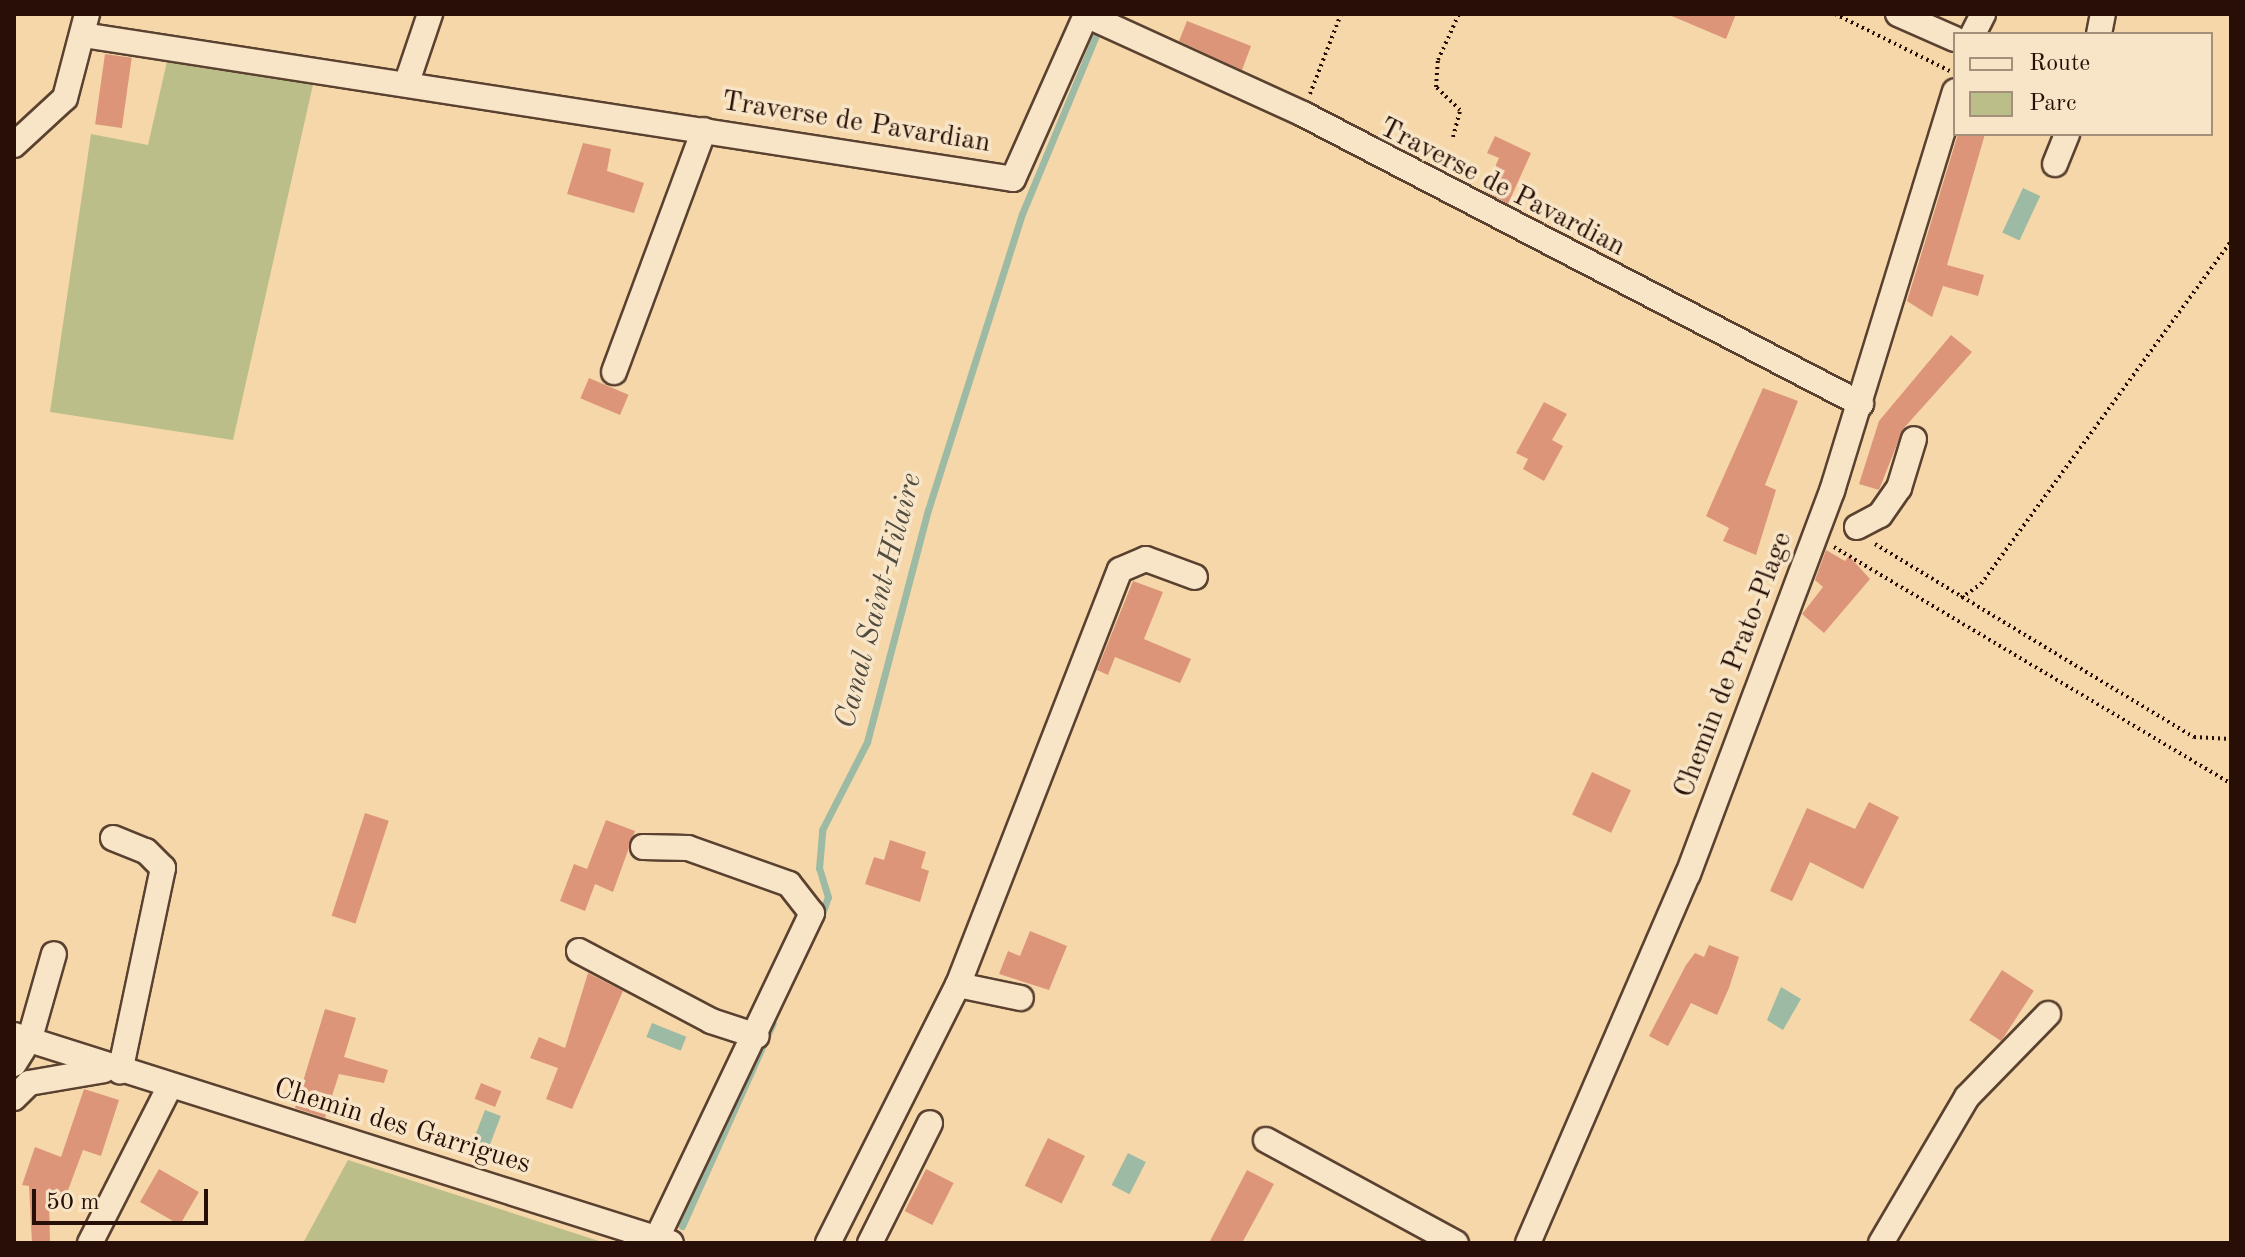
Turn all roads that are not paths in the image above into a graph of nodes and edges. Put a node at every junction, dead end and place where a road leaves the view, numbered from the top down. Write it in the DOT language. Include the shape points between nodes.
graph roads {
  1 [pos="430,14"];
  2 [pos="1898,14"];
  3 [pos="1983,14"];
  4 [pos="85,24"];
  5 [pos="1974,32"];
  6 [pos="1953,38"];
  7 [pos="407,82"];
  8 [pos="1953,99"];
  9 [pos="704,130"];
  10 [pos="2066,136"];
  11 [pos="14,145"];
  12 [pos="2055,164"];
  13 [pos="614,372"];
  14 [pos="1861,404"];
  15 [pos="1914,439"];
  16 [pos="1857,527"];
  17 [pos="1195,577"];
  18 [pos="113,838"];
  19 [pos="643,847"];
  20 [pos="579,951"];
  21 [pos="54,954"];
  22 [pos="958,985"];
  23 [pos="1021,998"];
  24 [pos="2048,1014"];
  25 [pos="757,1036"];
  26 [pos="22,1037"];
  27 [pos="117,1071"];
  28 [pos="18,1081"];
  29 [pos="170,1086"];
  30 [pos="930,1123"];
  31 [pos="1266,1140"];
  32 [pos="664,1241"];
  33 [pos="90,1243"];
  34 [pos="828,1243"];
  35 [pos="870,1243"];
  36 [pos="1456,1243"];
  37 [pos="1528,1243"];
  38 [pos="1881,1243"];
  1 -- 7 [label="street"];
  2 -- 6 [label="street"];
  3 -- 5 [label="street"];
  4 -- 7 [label="street, Traverse de Pavardian"];
  4 -- 11 [label="street" via="65,98"];
  7 -- 9 [label="street, Traverse de Pavardian"];
  8 -- 14 [label="street, Chemin de Prato-Plage"];
  9 -- 13 [label="street"];
  9 -- 14 [label="street, Traverse de Pavardian" via="1013,179 1086,15 1303,114"];
  10 -- 12 [label="street"];
  14 -- 37 [label="street, Chemin de Prato-Plage" via="1688,874"];
  15 -- 16 [label="street" via="1899,488 1880,515"];
  17 -- 22 [label="street" via="1146,559 1120,570"];
  18 -- 27 [label="street" via="146,851 163,868"];
  19 -- 25 [label="street" via="688,848 789,884 812,913"];
  20 -- 25 [label="street" via="711,1021"];
  21 -- 26 [label="street"];
  22 -- 23 [label="street"];
  22 -- 34 [label="street"];
  24 -- 38 [label="street" via="1967,1097"];
  25 -- 32 [label="street"];
  26 -- 27 [label="street, Chemin des Garrigues"];
  26 -- 28 [label="street"];
  27 -- 28 [label="street, Chemin des Garrigues" via="70,1071"];
  27 -- 29 [label="street, Chemin des Garrigues"];
  29 -- 32 [label="street, Chemin des Garrigues"];
  29 -- 33 [label="street"];
  30 -- 35 [label="street"];
  31 -- 36 [label="street"];
}
